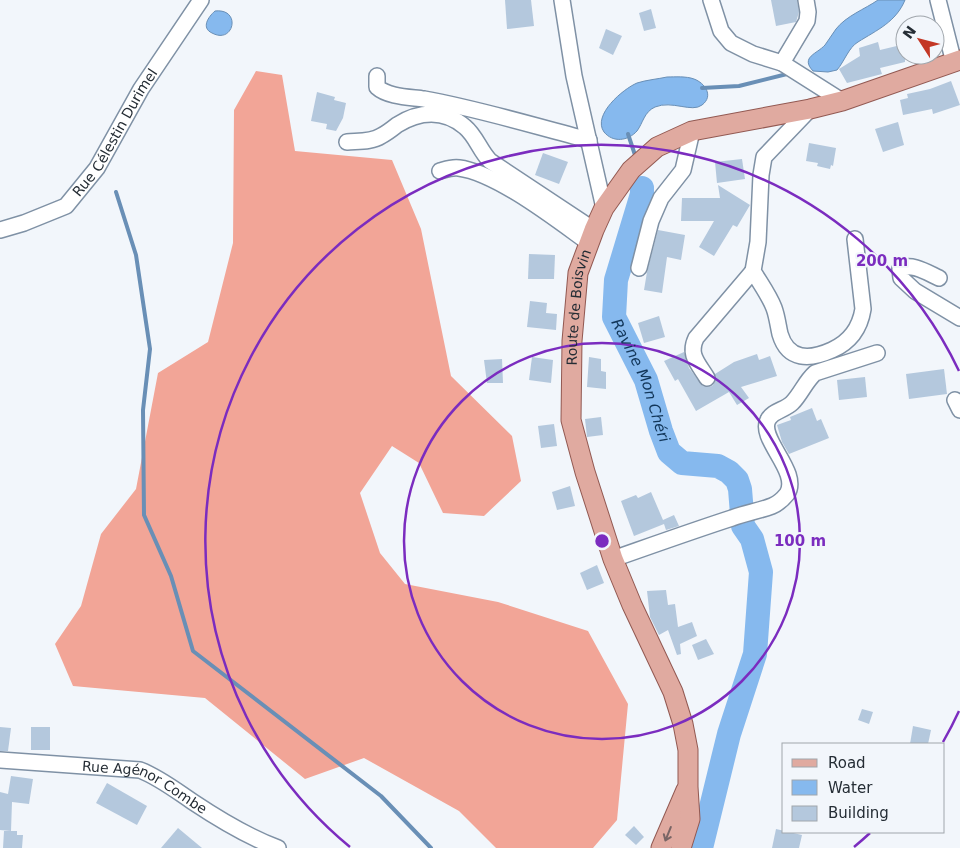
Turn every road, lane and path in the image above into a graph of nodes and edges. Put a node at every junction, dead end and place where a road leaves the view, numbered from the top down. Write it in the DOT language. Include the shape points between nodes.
graph roads {
  1 [pos="200,0"];
  2 [pos="562,0"];
  3 [pos="710,0"];
  4 [pos="806,0"];
  5 [pos="938,0"];
  6 [pos="957,62"];
  7 [pos="782,63"];
  8 [pos="377,76"];
  9 [pos="842,101"];
  10 [pos="810,109"];
  11 [pos="692,131"];
  12 [pos="589,140"];
  13 [pos="347,142"];
  14 [pos="440,171"];
  15 [pos="604,208"];
  16 [pos="0,230"];
  17 [pos="591,236"];
  18 [pos="855,239"];
  19 [pos="639,268"];
  20 [pos="752,271"];
  21 [pos="939,278"];
  22 [pos="960,318"];
  23 [pos="878,353"];
  24 [pos="707,378"];
  25 [pos="613,559"];
  26 [pos="0,760"];
  27 [pos="688,787"];
  28 [pos="278,848"];
  29 [pos="662,848"];
  30 [pos="680,848"];
  1 -- 16 [label="street, Rue Célestin Durimel" via="141,89 97,168 66,206"];
  2 -- 12 [label="street" via="574,76"];
  3 -- 7 [label="street" via="721,31 731,43"];
  4 -- 7 [label="street" via="806,21"];
  5 -- 6 [label="street"];
  6 -- 9 [label="main road, Route de Boisvin"];
  7 -- 9 [label="street"];
  8 -- 12 [label="street" via="377,86 390,94 438,102"];
  9 -- 10 [label="main road, Route de Boisvin"];
  10 -- 11 [label="main road, Route de Boisvin"];
  10 -- 20 [label="street" via="764,157 758,242"];
  11 -- 15 [label="main road, Route de Boisvin" via="657,147 631,170"];
  11 -- 19 [label="street" via="683,170 653,215"];
  12 -- 15 [label="street"];
  13 -- 17 [label="street" via="381,137 416,116 431,113 447,116 472,134 490,161"];
  14 -- 17 [label="street" via="459,168 480,174"];
  15 -- 17 [label="main road, Route de Boisvin"];
  17 -- 25 [label="main road, Route de Boisvin" via="578,273 572,341 571,420"];
  18 -- 20 [label="street" via="864,309 862,319 848,341 824,354 807,357 788,350 781,338 773,306"];
  20 -- 24 [label="street" via="692,346 692,353"];
  21 -- 22 [label="street" via="911,266 900,269 901,278 915,291"];
  23 -- 25 [label="street" via="815,373 792,403 772,414 768,420 769,436 789,478 788,493 774,505"];
  25 -- 27 [label="main road, Route de Boisvin" via="673,692 688,750"];
  26 -- 28 [label="street, Rue Agénor Combe" via="140,770 159,778 264,843"];
  27 -- 29 [label="main road, Route de Boisvin, one-way"];
  27 -- 30 [label="main road, Route de Boisvin" via="690,819"];
}
